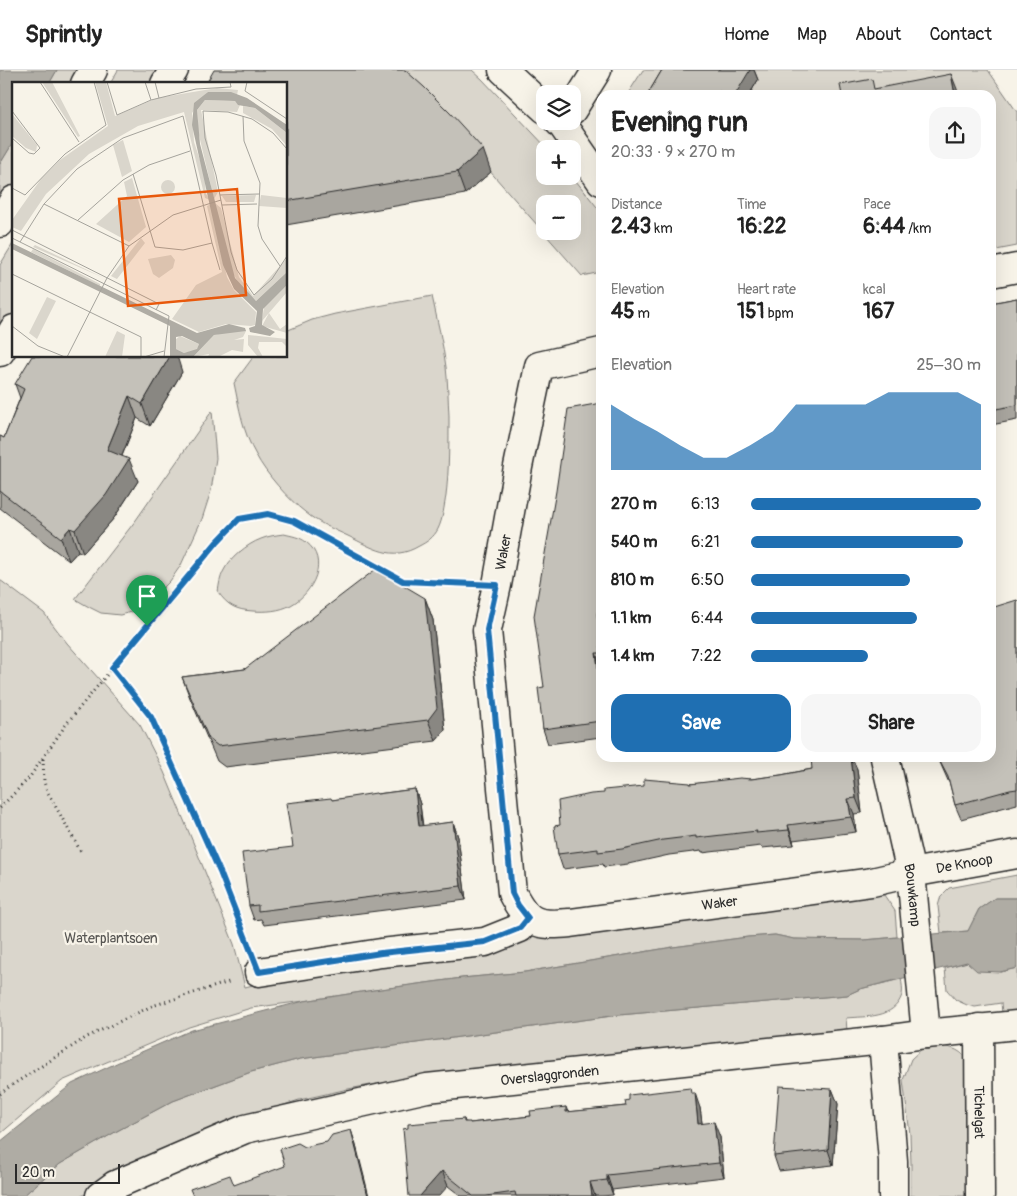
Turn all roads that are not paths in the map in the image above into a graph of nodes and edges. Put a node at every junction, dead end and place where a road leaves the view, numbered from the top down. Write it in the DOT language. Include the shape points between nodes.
graph roads {
  1 [pos="93,70"];
  2 [pos="174,70"];
  3 [pos="503,70"];
  4 [pos="597,70"];
  5 [pos="85,82"];
  6 [pos="166,82"];
  7 [pos="581,91"];
  8 [pos="536,97"];
  9 [pos="569,130"];
  10 [pos="596,173"];
  11 [pos="12,203"];
  12 [pos="0,222"];
  13 [pos="1017,268"];
  14 [pos="996,272"];
  15 [pos="12,332"];
  16 [pos="0,352"];
  17 [pos="596,353"];
  18 [pos="886,762"];
  19 [pos="1017,854"];
  20 [pos="911,873"];
  21 [pos="528,918"];
  22 [pos="259,972"];
  23 [pos="1017,1025"];
  24 [pos="979,1028"];
  25 [pos="926,1034"];
  26 [pos="883,1040"];
  27 [pos="100,1196"];
  28 [pos="893,1196"];
  29 [pos="980,1196"];
  1 -- 5 [label="street"];
  2 -- 6 [label="street"];
  3 -- 8 [label="street"];
  4 -- 7 [label="street"];
  9 -- 10 [label="street"];
  11 -- 12 [label="street"];
  13 -- 14 [label="street"];
  15 -- 16 [label="street"];
  17 -- 21 [label="street, Waker" via="538,366 487,630 512,893"];
  18 -- 20 [label="street, Bouwkamp"];
  19 -- 20 [label="street, De Knoop"];
  20 -- 21 [label="street, Waker" via="872,882 570,923 541,923"];
  20 -- 25 [label="street, Bouwkamp"];
  21 -- 22 [label="street" via="520,928 485,942 381,953"];
  23 -- 24 [label="street, Overslaggronden"];
  24 -- 25 [label="street, Overslaggronden"];
  24 -- 29 [label="street, Tichelgat"];
  25 -- 26 [label="street, Overslaggronden"];
  26 -- 27 [label="street, Overslaggronden" via="427,1088 244,1129 116,1185"];
  26 -- 28 [label="street"];
}
